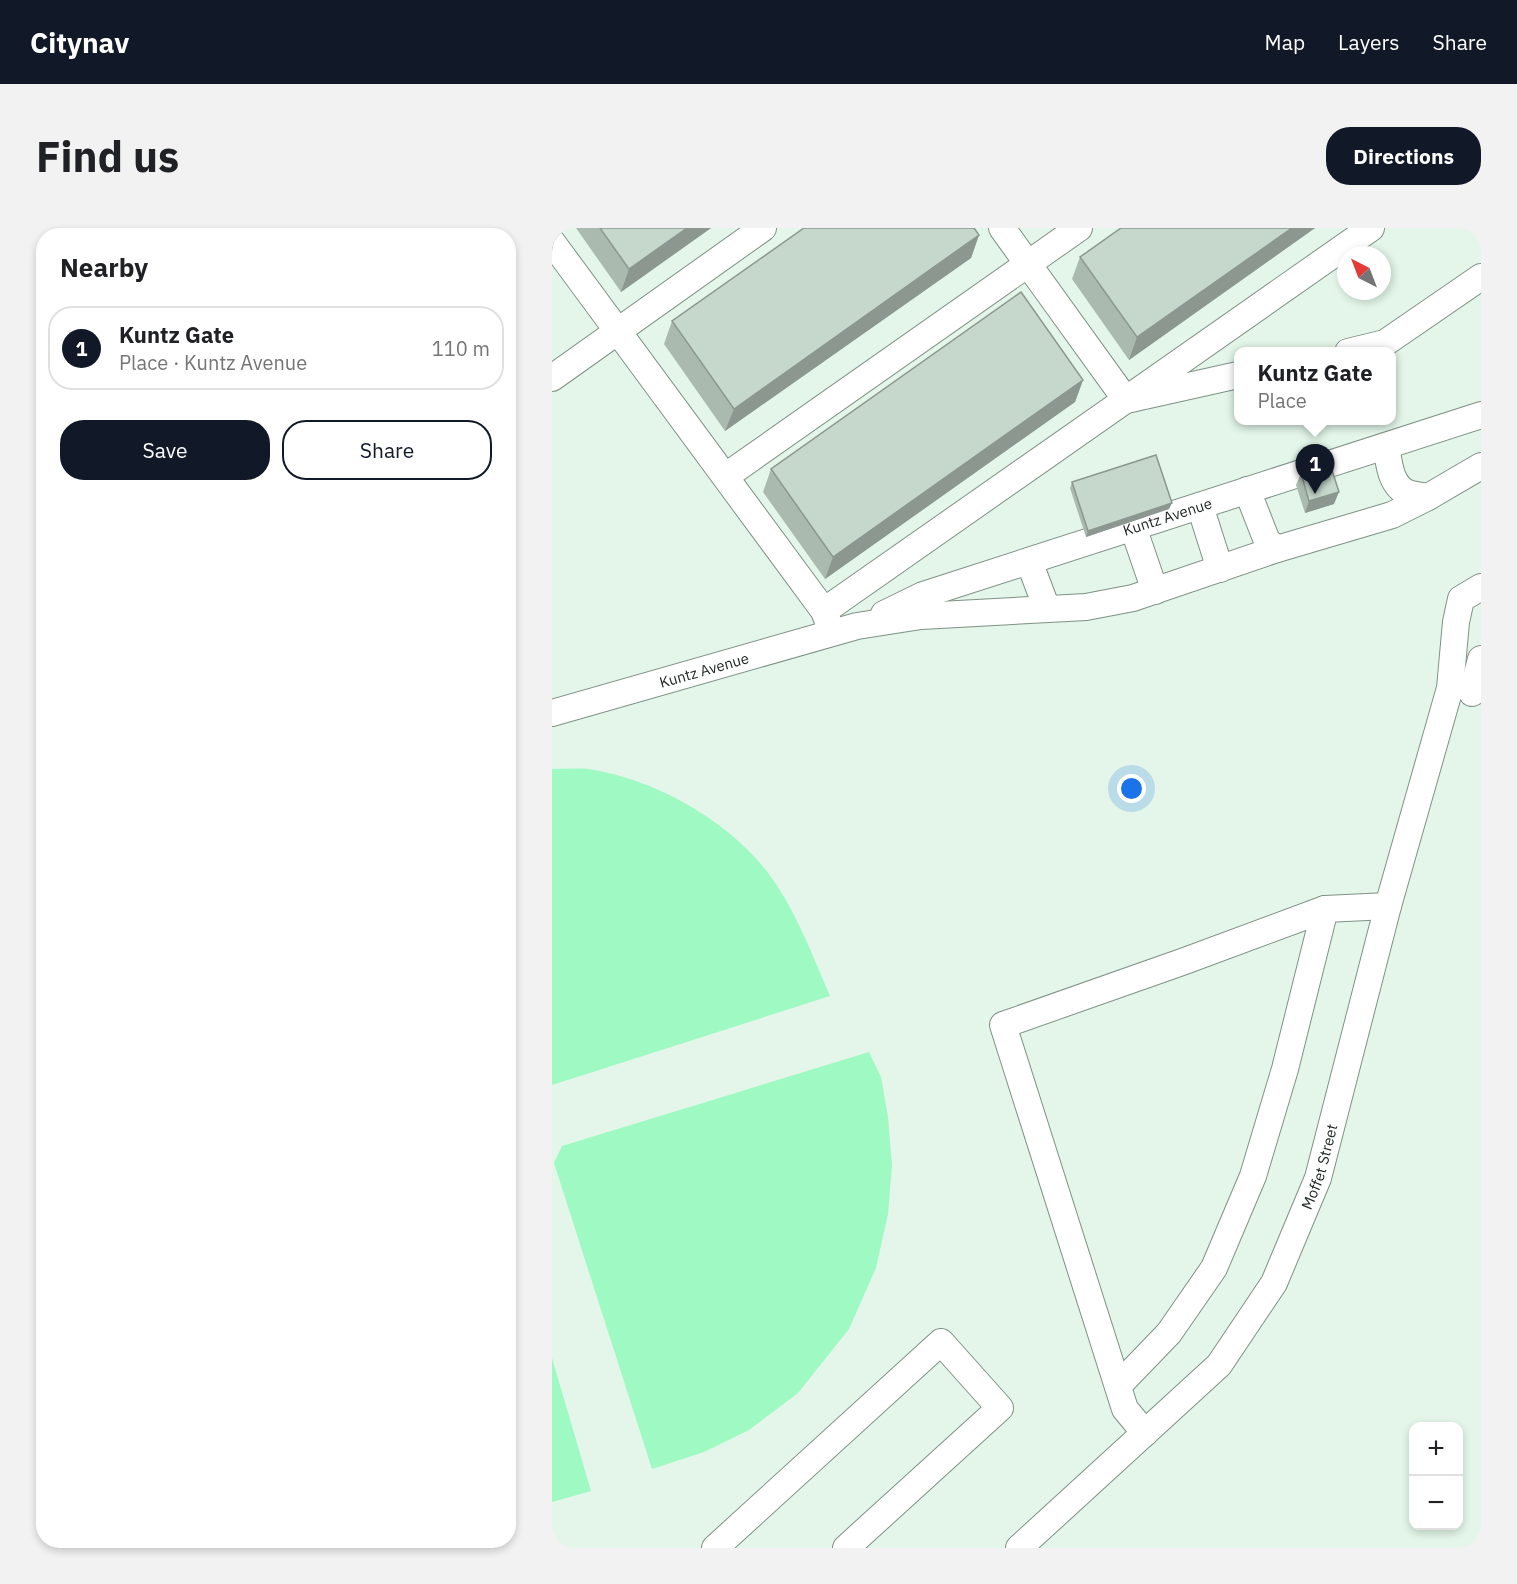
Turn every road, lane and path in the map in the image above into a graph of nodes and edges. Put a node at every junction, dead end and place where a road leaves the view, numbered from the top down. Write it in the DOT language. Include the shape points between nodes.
graph roads {
  1 [pos="763,228"];
  2 [pos="1002,228"];
  3 [pos="1078,228"];
  4 [pos="1371,228"];
  5 [pos="552,242"];
  6 [pos="1028,264"];
  7 [pos="1481,277"];
  8 [pos="618,332"];
  9 [pos="1366,347"];
  10 [pos="1234,376"];
  11 [pos="552,378"];
  12 [pos="1126,400"];
  13 [pos="1481,415"];
  14 [pos="1386,446"];
  15 [pos="1481,466"];
  16 [pos="726,476"];
  17 [pos="1246,490"];
  18 [pos="1428,497"];
  19 [pos="1200,506"];
  20 [pos="1133,527"];
  21 [pos="1277,549"];
  22 [pos="1029,561"];
  23 [pos="1220,568"];
  24 [pos="1481,587"];
  25 [pos="1155,591"];
  26 [pos="1047,609"];
  27 [pos="828,622"];
  28 [pos="856,627"];
  29 [pos="1481,659"];
  30 [pos="1467,692"];
  31 [pos="552,713"];
  32 [pos="1388,906"];
  33 [pos="1325,909"];
  34 [pos="1118,1386"];
  35 [pos="1145,1433"];
  36 [pos="715,1548"];
  37 [pos="846,1548"];
  38 [pos="1019,1548"];
  1 -- 8 [label="street"];
  2 -- 6 [label="street"];
  3 -- 6 [label="street"];
  4 -- 12 [label="street"];
  5 -- 8 [label="street"];
  6 -- 12 [label="street"];
  6 -- 16 [label="street"];
  7 -- 9 [label="street" via="1385,343"];
  8 -- 11 [label="street"];
  8 -- 16 [label="street"];
  10 -- 12 [label="street"];
  12 -- 27 [label="street"];
  13 -- 14 [label="street, Kuntz Avenue"];
  14 -- 17 [label="street, Kuntz Avenue"];
  14 -- 18 [label="street" via="1395,482 1407,493"];
  15 -- 18 [label="street, Kuntz Avenue"];
  16 -- 27 [label="street"];
  17 -- 19 [label="street, Kuntz Avenue"];
  17 -- 21 [label="street" via="1267,541"];
  18 -- 21 [label="street, Kuntz Avenue" via="1392,515"];
  19 -- 20 [label="street, Kuntz Avenue"];
  19 -- 23 [label="street"];
  20 -- 22 [label="street, Kuntz Avenue"];
  20 -- 25 [label="street"];
  21 -- 23 [label="street, Kuntz Avenue"];
  22 -- 26 [label="street"];
  22 -- 28 [label="street, Kuntz Avenue" via="923,595"];
  23 -- 25 [label="street, Kuntz Avenue"];
  24 -- 30 [label="street, Moffet Street" via="1461,599 1456,622"];
  25 -- 26 [label="street, Kuntz Avenue" via="1098,604"];
  26 -- 28 [label="street, Kuntz Avenue" via="921,616"];
  27 -- 28 [label="street, Kuntz Avenue"];
  27 -- 31 [label="street, Kuntz Avenue"];
  29 -- 30 [label="street"];
  30 -- 32 [label="street, Moffet Street"];
  32 -- 33 [label="street"];
  32 -- 35 [label="street, Moffet Street" via="1318,1178 1274,1283 1219,1365"];
  33 -- 34 [label="street" via="1285,1069 1253,1176 1214,1268 1169,1333"];
  33 -- 34 [label="street" via="1003,1025"];
  34 -- 35 [label="street" via="1125,1409"];
  35 -- 38 [label="street, Moffet Street"];
  36 -- 37 [label="street" via="941,1342 1000,1408"];
}
